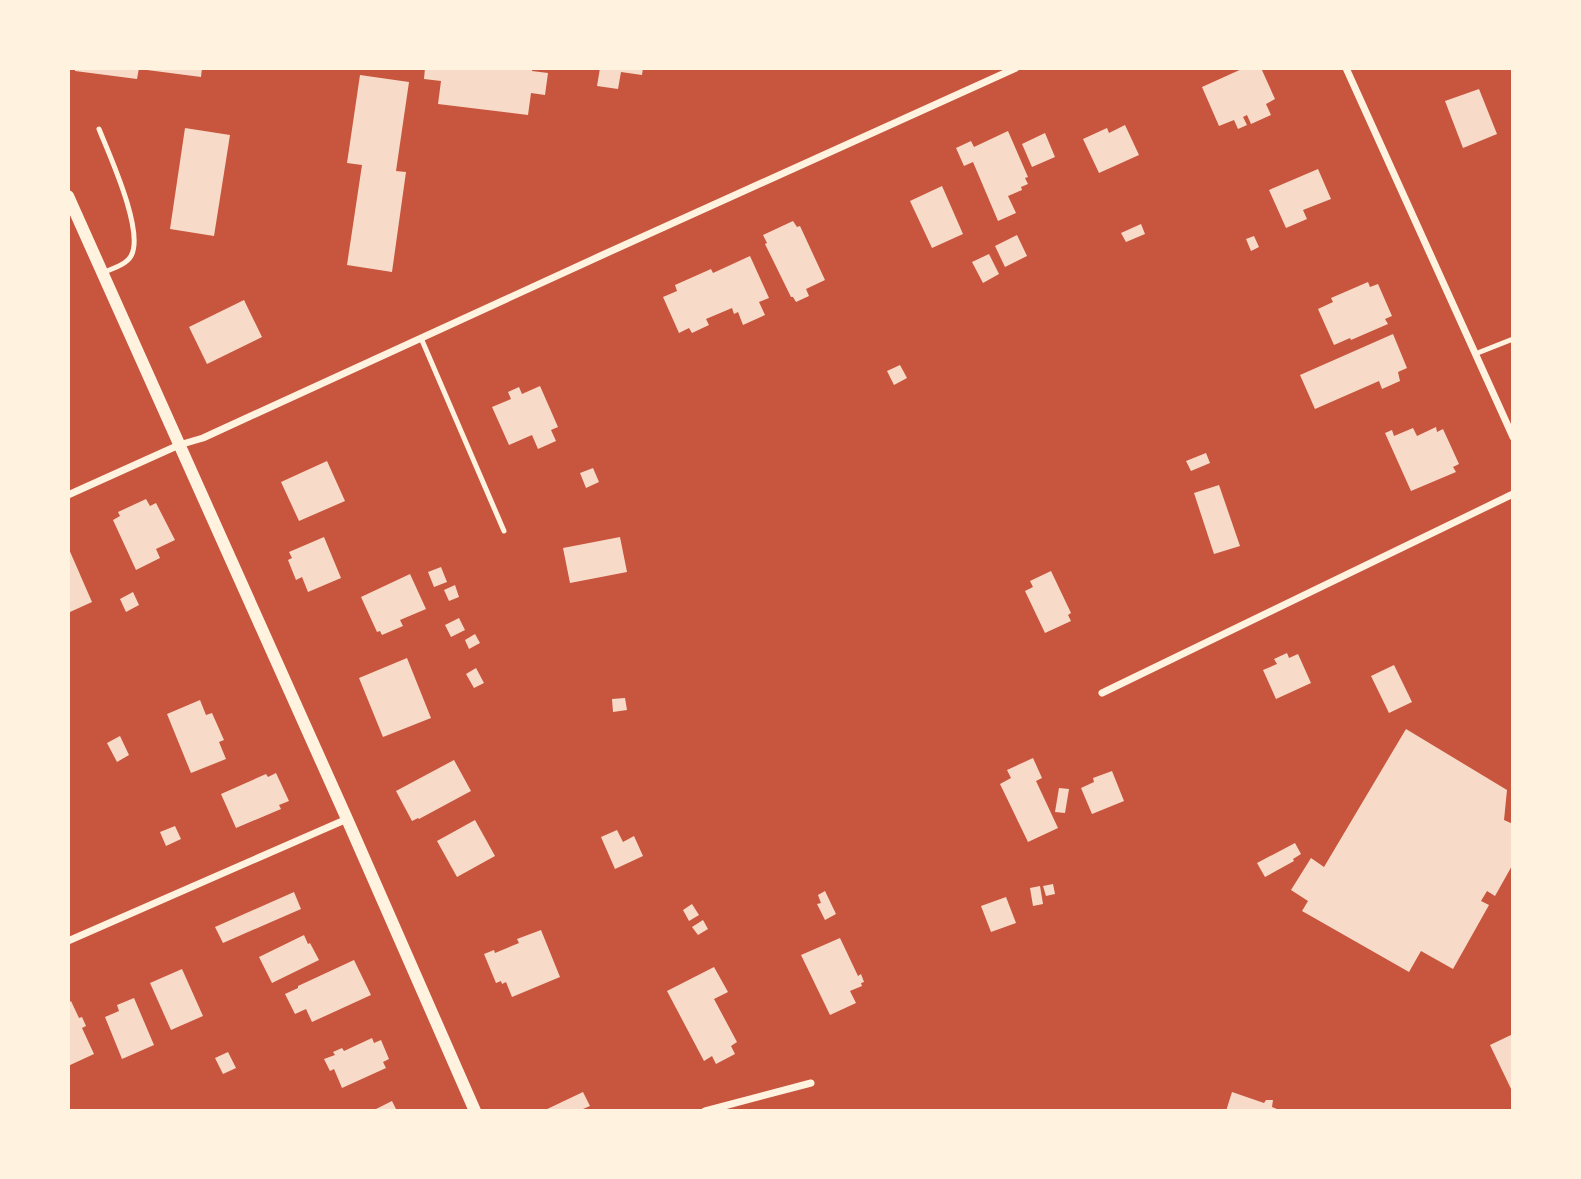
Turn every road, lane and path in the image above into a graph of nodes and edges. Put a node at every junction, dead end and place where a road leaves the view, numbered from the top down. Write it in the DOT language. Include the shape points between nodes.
graph roads {
  1 [pos="1016,68"];
  2 [pos="1346,68"];
  3 [pos="99,129"];
  4 [pos="68,196"];
  5 [pos="102,273"];
  6 [pos="421,338"];
  7 [pos="1513,339"];
  8 [pos="1475,354"];
  9 [pos="1513,438"];
  10 [pos="179,445"];
  11 [pos="68,495"];
  12 [pos="1513,495"];
  13 [pos="504,531"];
  14 [pos="1102,693"];
  15 [pos="347,819"];
  16 [pos="68,941"];
  17 [pos="811,1083"];
  18 [pos="475,1111"];
  19 [pos="705,1111"];
  1 -- 6 [label="street"];
  2 -- 8 [label="street"];
  3 -- 5 [label="lane" via="120,178 134,243 124,263"];
  4 -- 5 [label="street"];
  5 -- 10 [label="street"];
  6 -- 10 [label="street"];
  6 -- 13 [label="lane"];
  7 -- 8 [label="lane"];
  8 -- 9 [label="street"];
  10 -- 11 [label="street"];
  10 -- 15 [label="street"];
  12 -- 14 [label="street"];
  15 -- 16 [label="street"];
  15 -- 18 [label="street"];
  17 -- 19 [label="street"];
}
